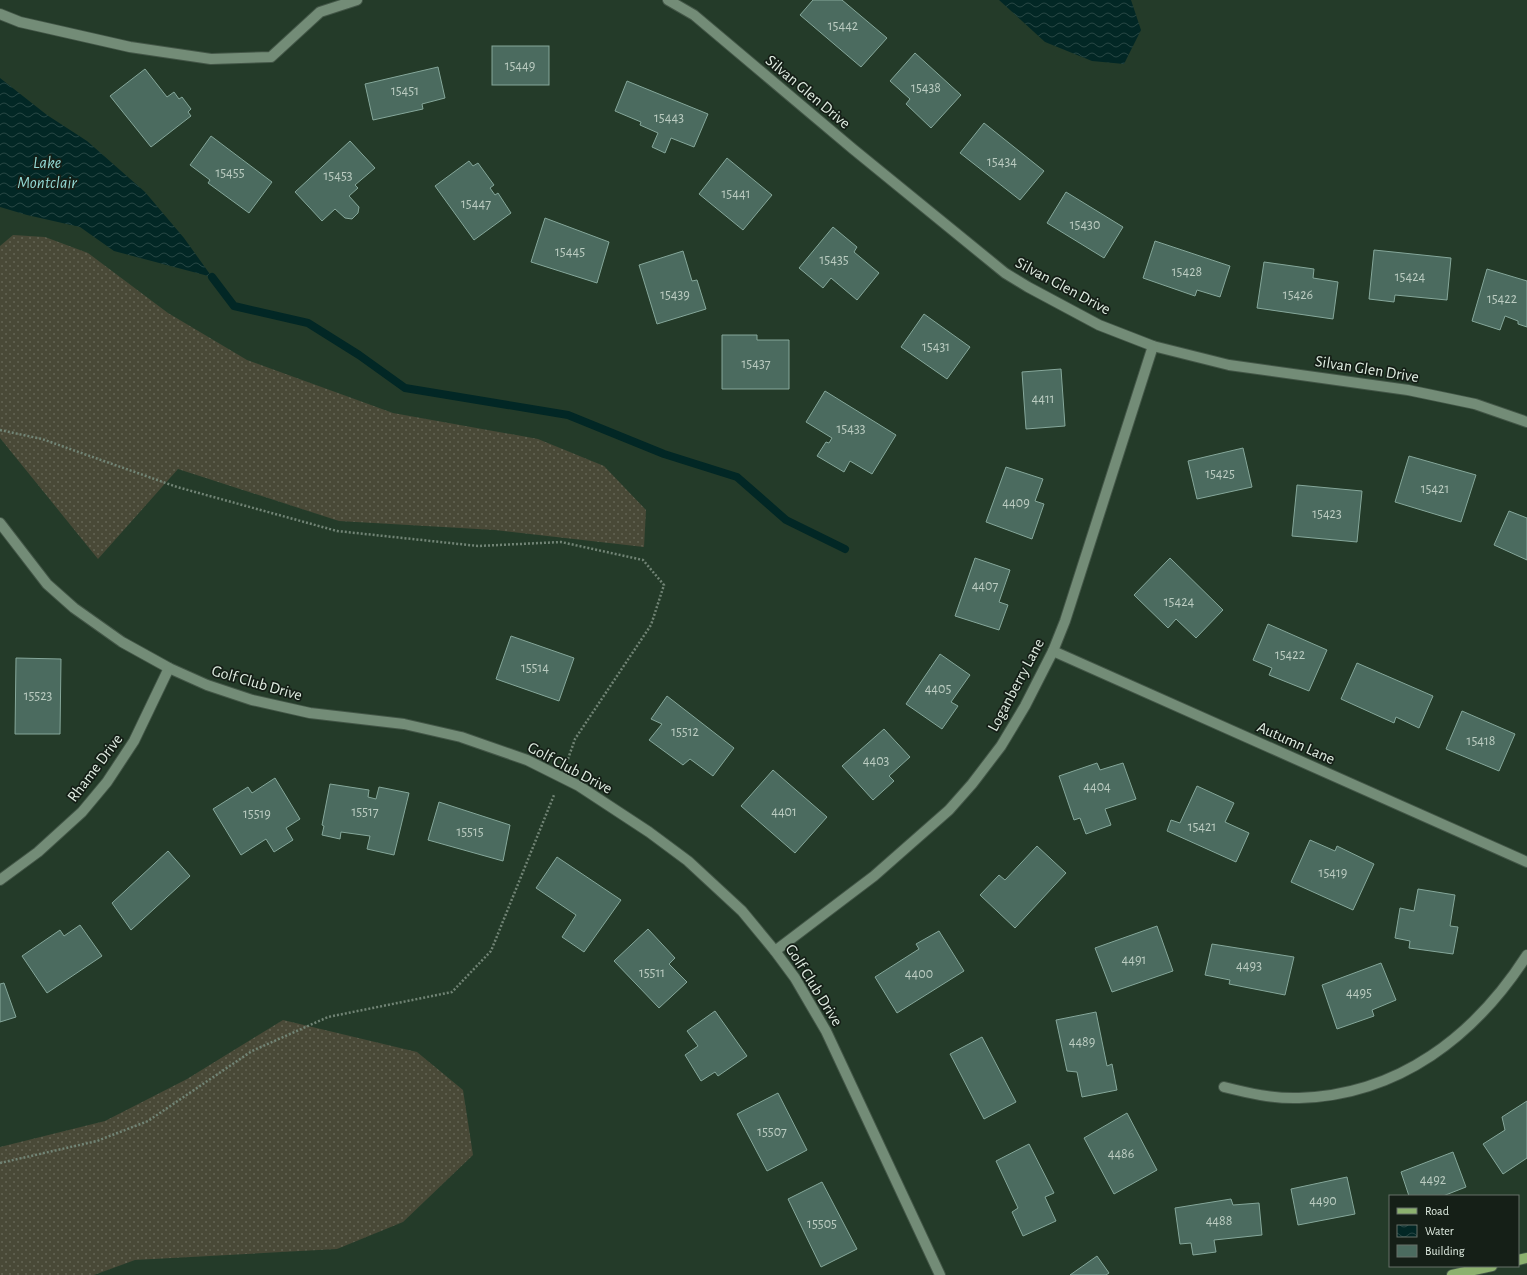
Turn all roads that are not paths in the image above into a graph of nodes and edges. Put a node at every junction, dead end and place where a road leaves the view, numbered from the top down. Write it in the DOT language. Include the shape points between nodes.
graph roads {
  1 [pos="357,0"];
  2 [pos="668,0"];
  3 [pos="0,14"];
  4 [pos="1153,346"];
  5 [pos="1527,422"];
  6 [pos="0,523"];
  7 [pos="1053,651"];
  8 [pos="169,668"];
  9 [pos="1527,862"];
  10 [pos="0,880"];
  11 [pos="775,951"];
  12 [pos="1527,955"];
  13 [pos="1224,1087"];
  14 [pos="1488,1267"];
  15 [pos="940,1275"];
  16 [pos="1452,1275"];
  1 -- 3 [label="street" via="320,12 271,57 211,60 114,43 20,22"];
  2 -- 4 [label="street, Silvan Glen Drive" via="694,15 1005,273 1099,325"];
  4 -- 5 [label="street, Silvan Glen Drive" via="1230,365 1408,390 1475,404"];
  4 -- 7 [label="street, Loganberry Lane"];
  6 -- 8 [label="street, Golf Club Drive" via="47,584 69,603 122,642"];
  7 -- 9 [label="street, Autumn Lane"];
  7 -- 11 [label="street, Loganberry Lane" via="1001,746 948,810 874,876"];
  8 -- 10 [label="street, Rhame Drive" via="134,741 107,782 82,812 38,852"];
  8 -- 11 [label="street, Golf Club Drive" via="207,685 252,700 310,713 404,724 461,737 527,760 580,786 688,861 742,911"];
  11 -- 15 [label="street, Golf Club Drive" via="795,978 826,1031"];
  12 -- 13 [label="street" via="1490,1005 1457,1037 1411,1069 1374,1085 1335,1095 1298,1098 1257,1095"];
  14 -- 16 [label="main road"];
}
